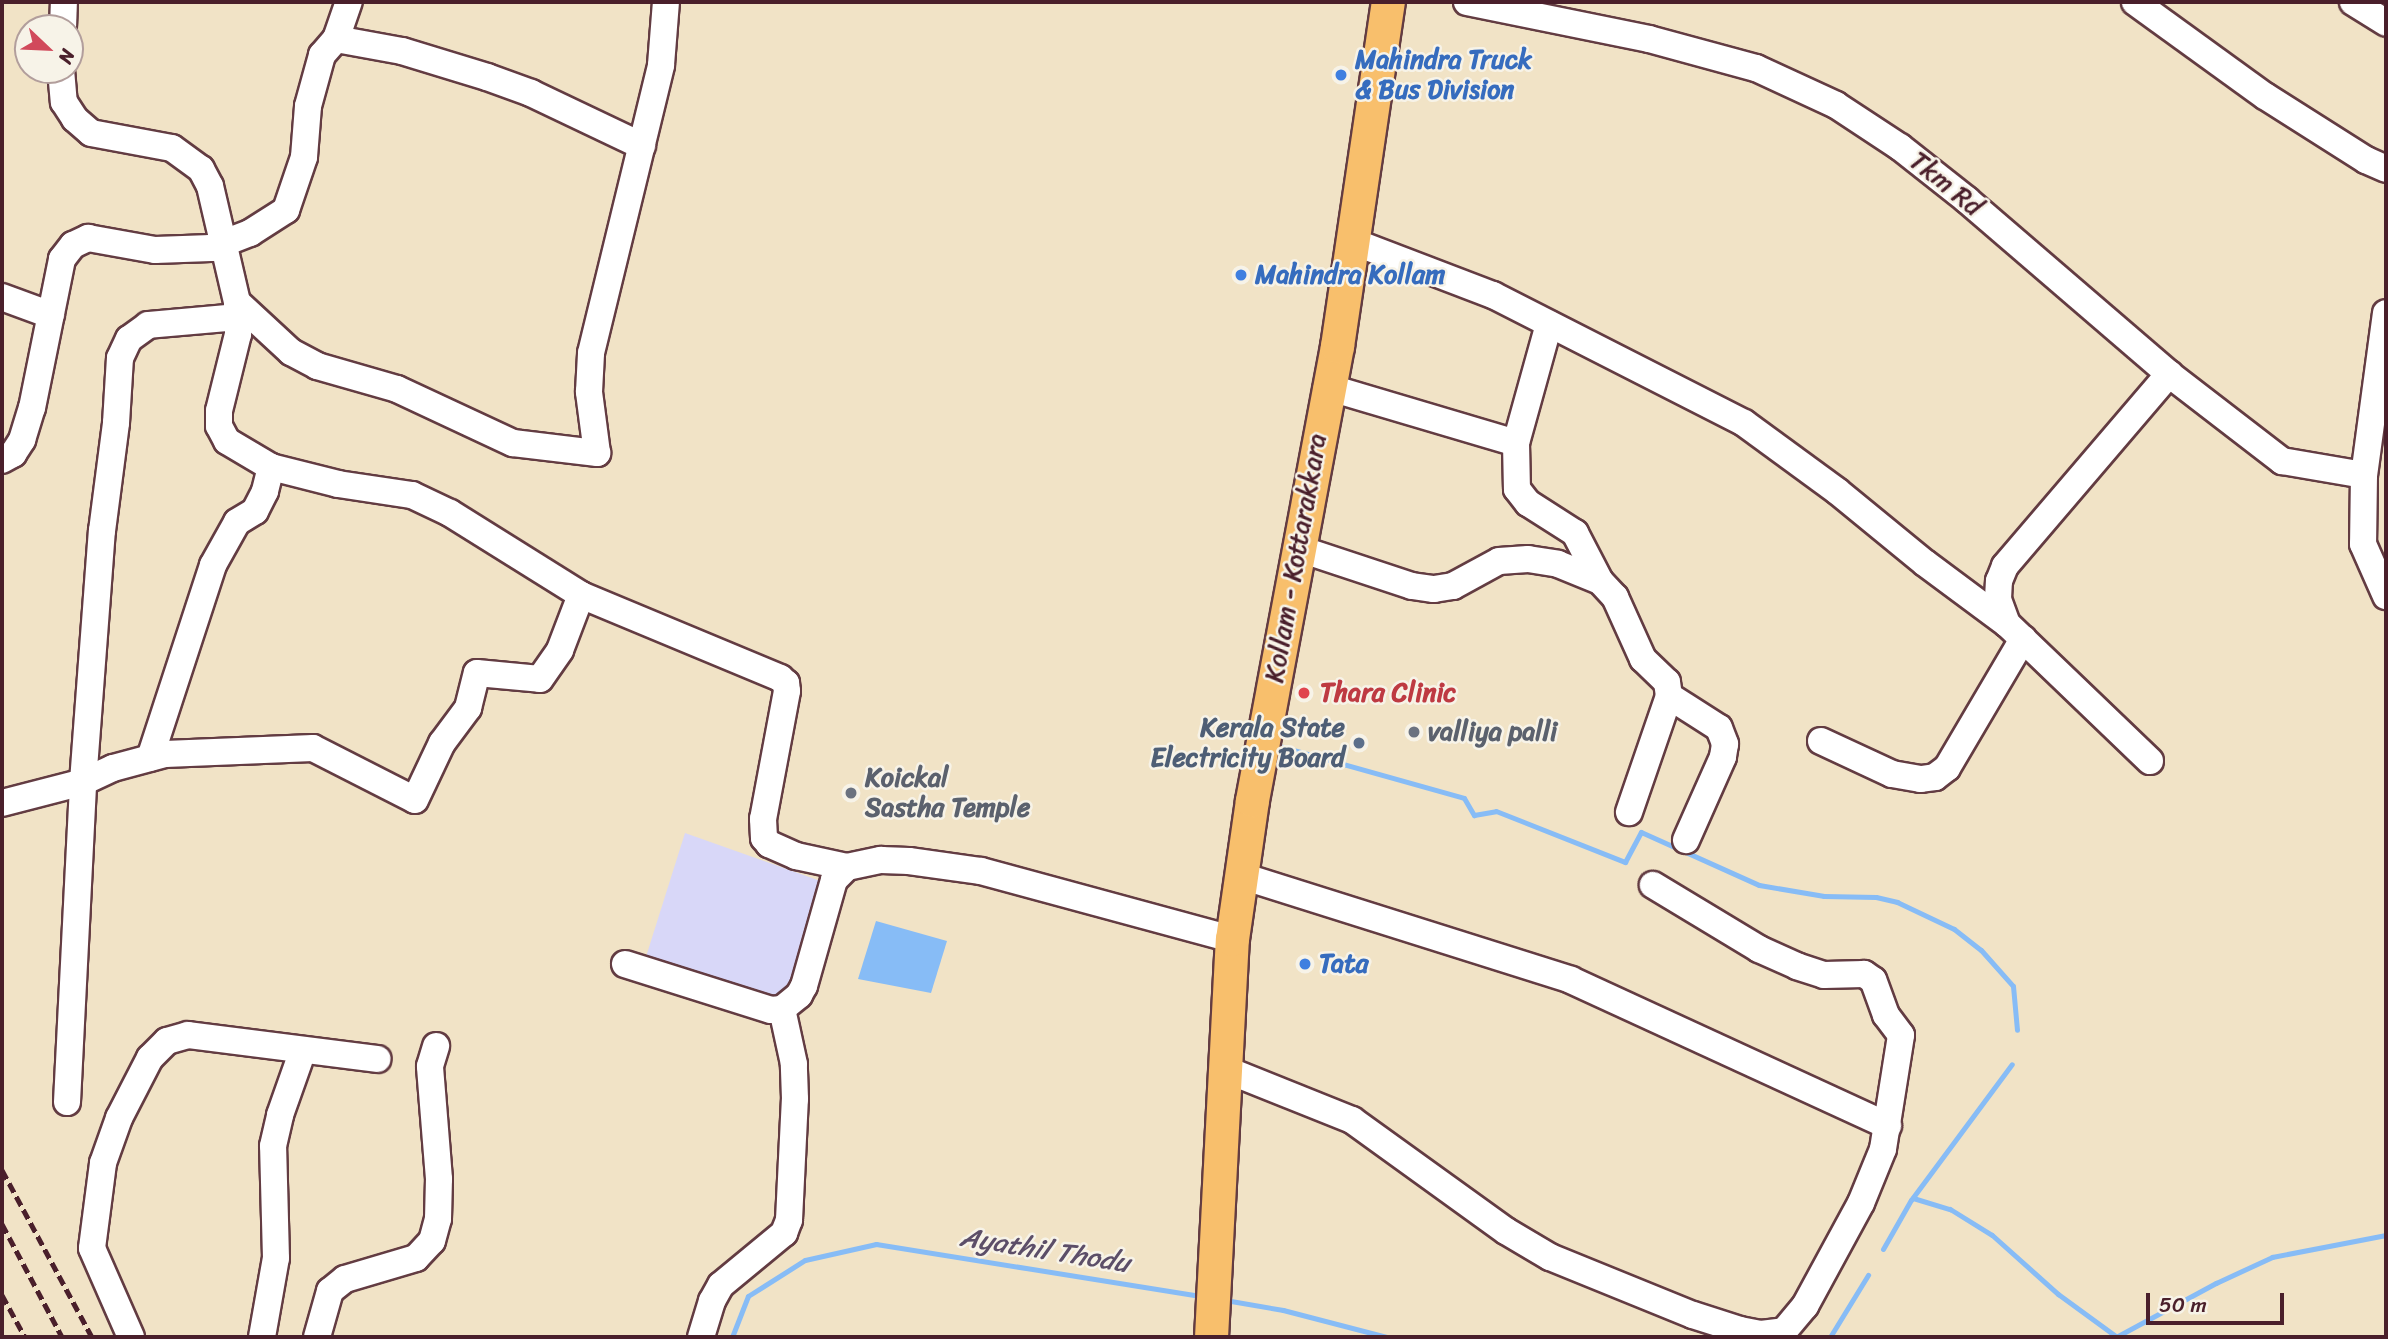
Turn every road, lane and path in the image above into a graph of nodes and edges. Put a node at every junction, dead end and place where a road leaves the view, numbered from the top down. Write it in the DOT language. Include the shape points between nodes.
graph roads {
  1 [pos="349,2"];
  2 [pos="666,2"];
  3 [pos="1388,2"];
  4 [pos="1467,2"];
  5 [pos="2135,2"];
  6 [pos="2353,2"];
  7 [pos="2386,23"];
  8 [pos="336,39"];
  9 [pos="62,84"];
  10 [pos="642,146"];
  11 [pos="2386,169"];
  12 [pos="1354,242"];
  13 [pos="225,243"];
  14 [pos="2,297"];
  15 [pos="237,309"];
  16 [pos="2386,313"];
  17 [pos="51,315"];
  18 [pos="1549,324"];
  19 [pos="2169,374"];
  20 [pos="1327,387"];
  21 [pos="1516,443"];
  22 [pos="2,460"];
  23 [pos="271,467"];
  24 [pos="2364,475"];
  25 [pos="1297,548"];
  26 [pos="1600,581"];
  27 [pos="581,595"];
  28 [pos="2386,596"];
  29 [pos="2015,631"];
  30 [pos="1669,696"];
  31 [pos="1821,741"];
  32 [pos="150,758"];
  33 [pos="2150,761"];
  34 [pos="83,782"];
  35 [pos="2,803"];
  36 [pos="1629,812"];
  37 [pos="1686,840"];
  38 [pos="847,867"];
  39 [pos="1242,876"];
  40 [pos="1653,885"];
  41 [pos="1232,939"];
  42 [pos="625,964"];
  43 [pos="782,1009"];
  44 [pos="436,1046"];
  45 [pos="303,1050"];
  46 [pos="377,1059"];
  47 [pos="1227,1070"];
  48 [pos="67,1102"];
  49 [pos="1888,1126"];
  50 [pos="131,1337"];
  51 [pos="262,1337"];
  52 [pos="317,1337"];
  53 [pos="701,1337"];
  54 [pos="1211,1337"];
  1 -- 8 [label="street"];
  2 -- 10 [label="street" via="661,65"];
  3 -- 12 [label="main road, Kollam - Kottarakkara"];
  4 -- 19 [label="street, Tkm Rd" via="1649,39 1756,68 1836,105 1900,147 1967,200"];
  5 -- 11 [label="street" via="2265,96"];
  6 -- 7 [label="street"];
  8 -- 10 [label="street" via="402,51 487,77"];
  8 -- 13 [label="street" via="322,55 308,106 304,156 286,210"];
  9 -- 13 [label="street" via="64,102 75,119 92,132 172,148 201,169"];
  10 -- 15 [label="street" via="591,353 589,393 597,453 513,443 397,389 317,366 291,352"];
  12 -- 18 [label="street" via="1493,295"];
  12 -- 20 [label="main road, Kollam - Kottarakkara"];
  13 -- 15 [label="street"];
  13 -- 17 [label="street" via="211,248 155,250 88,238 62,259"];
  14 -- 17 [label="street"];
  15 -- 23 [label="street" via="238,334 219,426 227,441"];
  15 -- 34 [label="street" via="148,325 129,339 120,358"];
  16 -- 24 [label="street"];
  17 -- 22 [label="street" via="22,440 13,454"];
  18 -- 21 [label="street"];
  18 -- 29 [label="street" via="1744,423"];
  19 -- 24 [label="street, Tkm Rd" via="2282,461"];
  19 -- 29 [label="street" via="2005,566 1998,599"];
  20 -- 21 [label="street"];
  20 -- 25 [label="main road, Kollam - Kottarakkara"];
  21 -- 26 [label="street" via="1517,489 1528,503 1575,533"];
  23 -- 27 [label="street" via="338,484 412,495 450,513"];
  23 -- 32 [label="street" via="255,511 237,522 213,565"];
  24 -- 28 [label="street" via="2363,544"];
  25 -- 26 [label="street" via="1434,589 1453,586 1499,561 1528,559 1558,564"];
  25 -- 39 [label="main road, Kollam - Kottarakkara"];
  26 -- 30 [label="street" via="1615,597 1643,659 1667,682"];
  27 -- 32 [label="street" via="560,650 540,679 477,673 468,708 442,743 415,800 313,748 235,749"];
  27 -- 38 [label="street" via="786,683 763,819 764,838 796,856"];
  29 -- 31 [label="street" via="1947,768 1935,777 1892,774"];
  29 -- 33 [label="street"];
  30 -- 36 [label="street"];
  30 -- 37 [label="street" via="1719,728 1725,744"];
  32 -- 34 [label="street"];
  34 -- 35 [label="street"];
  34 -- 48 [label="street"];
  38 -- 41 [label="street" via="881,860 981,871"];
  38 -- 43 [label="street" via="834,880 825,904 804,986"];
  39 -- 41 [label="main road, Kollam - Kottarakkara"];
  39 -- 49 [label="street" via="1571,980"];
  40 -- 49 [label="street" via="1759,949 1797,966 1824,975 1864,974 1873,980 1886,1015 1901,1035"];
  41 -- 47 [label="main road, Kollam - Kottarakkara"];
  42 -- 43 [label="street" via="771,1010"];
  43 -- 53 [label="street" via="794,1064 789,1220 784,1233 721,1285"];
  44 -- 52 [label="street" via="430,1066 438,1219 432,1241 416,1258 345,1279 330,1291"];
  45 -- 46 [label="street"];
  45 -- 50 [label="street" via="188,1035 167,1041 141,1071 103,1163 92,1248"];
  45 -- 51 [label="street" via="273,1146 276,1258"];
  47 -- 49 [label="street" via="1352,1120 1506,1231 1550,1257 1693,1315 1761,1334 1784,1331 1805,1306 1861,1203"];
  47 -- 54 [label="main road, Kollam - Kottarakkara"];
}
